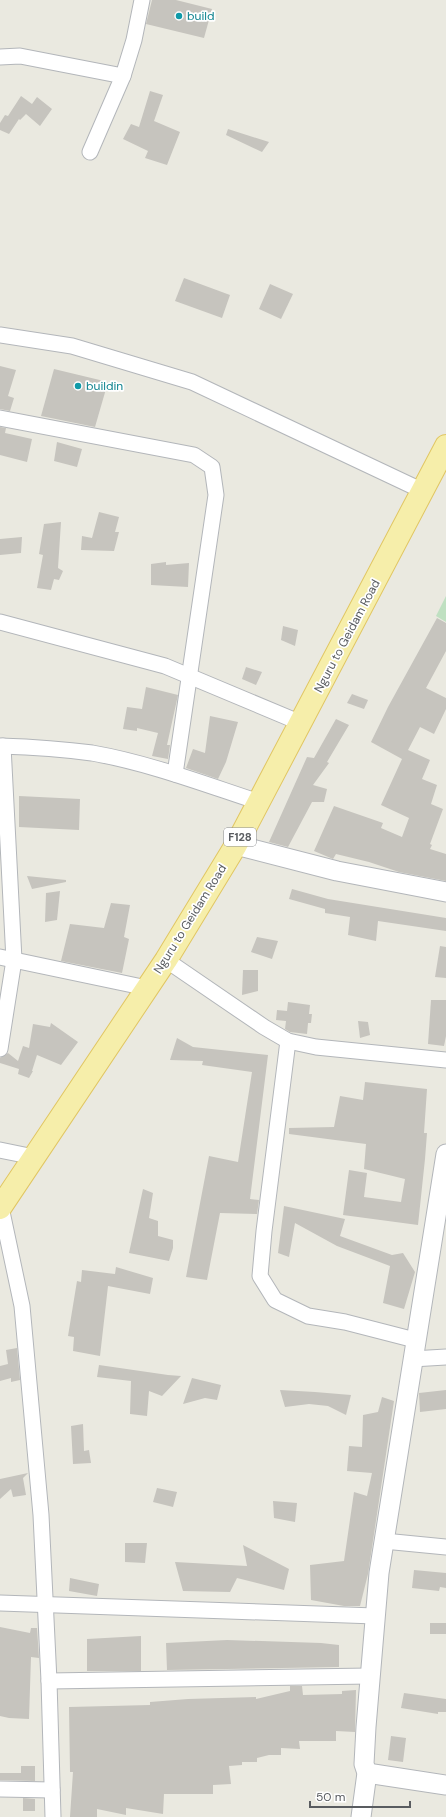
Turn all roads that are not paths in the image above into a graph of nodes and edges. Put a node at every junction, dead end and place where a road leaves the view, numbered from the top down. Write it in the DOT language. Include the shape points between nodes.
graph roads {
  1 [pos="142,0"];
  2 [pos="0,57"];
  3 [pos="123,76"];
  4 [pos="90,152"];
  5 [pos="0,335"];
  6 [pos="0,418"];
  7 [pos="446,446"];
  8 [pos="423,491"];
  9 [pos="0,622"];
  10 [pos="188,676"];
  11 [pos="301,723"];
  12 [pos="2,746"];
  13 [pos="175,774"];
  14 [pos="259,802"];
  15 [pos="236,845"];
  16 [pos="446,892"];
  17 [pos="7,958"];
  18 [pos="166,960"];
  19 [pos="147,988"];
  20 [pos="288,1041"];
  21 [pos="0,1049"];
  22 [pos="446,1060"];
  23 [pos="0,1150"];
  24 [pos="446,1154"];
  25 [pos="34,1157"];
  26 [pos="0,1208"];
  27 [pos="441,1211"];
  28 [pos="414,1350"];
  29 [pos="446,1357"];
  30 [pos="384,1541"];
  31 [pos="446,1547"];
  32 [pos="0,1603"];
  33 [pos="45,1606"];
  34 [pos="375,1616"];
  35 [pos="370,1676"];
  36 [pos="50,1682"];
  37 [pos="366,1773"];
  38 [pos="446,1785"];
  39 [pos="0,1789"];
  40 [pos="52,1790"];
  41 [pos="53,1817"];
  42 [pos="361,1817"];
  1 -- 3 [label="street"];
  2 -- 3 [label="street" via="20,56"];
  3 -- 4 [label="street"];
  5 -- 8 [label="street" via="72,346 192,382"];
  6 -- 10 [label="street" via="194,455 212,467 216,495"];
  7 -- 8 [label="main road, Nguru to Geidam Road / F128"];
  8 -- 11 [label="main road, Nguru to Geidam Road / F128"];
  9 -- 10 [label="street" via="165,666"];
  10 -- 11 [label="street"];
  10 -- 13 [label="street"];
  11 -- 14 [label="main road, Nguru to Geidam Road / F128"];
  12 -- 13 [label="street" via="91,753"];
  12 -- 17 [label="street"];
  13 -- 14 [label="street"];
  14 -- 15 [label="main road, Nguru to Geidam Road / F128"];
  15 -- 16 [label="street" via="337,871"];
  15 -- 18 [label="main road, Nguru to Geidam Road / F128"];
  17 -- 19 [label="street"];
  17 -- 21 [label="street"];
  18 -- 19 [label="main road, Nguru to Geidam Road / F128"];
  18 -- 20 [label="street"];
  19 -- 25 [label="main road, Nguru to Geidam Road / F128"];
  20 -- 22 [label="street" via="316,1047"];
  20 -- 28 [label="street" via="260,1276 275,1300 308,1316 345,1322"];
  23 -- 25 [label="street"];
  24 -- 27 [label="street"];
  25 -- 26 [label="main road, Nguru to Geidam Road / F128"];
  26 -- 33 [label="street" via="22,1306 41,1515"];
  27 -- 28 [label="street"];
  28 -- 29 [label="street"];
  28 -- 30 [label="street"];
  30 -- 31 [label="street"];
  30 -- 34 [label="street"];
  32 -- 33 [label="street"];
  33 -- 34 [label="street"];
  33 -- 36 [label="street"];
  34 -- 35 [label="street"];
  35 -- 36 [label="street"];
  35 -- 37 [label="street" via="364,1764"];
  36 -- 40 [label="street"];
  37 -- 38 [label="street"];
  37 -- 42 [label="street"];
  39 -- 40 [label="street"];
  40 -- 41 [label="street"];
}
